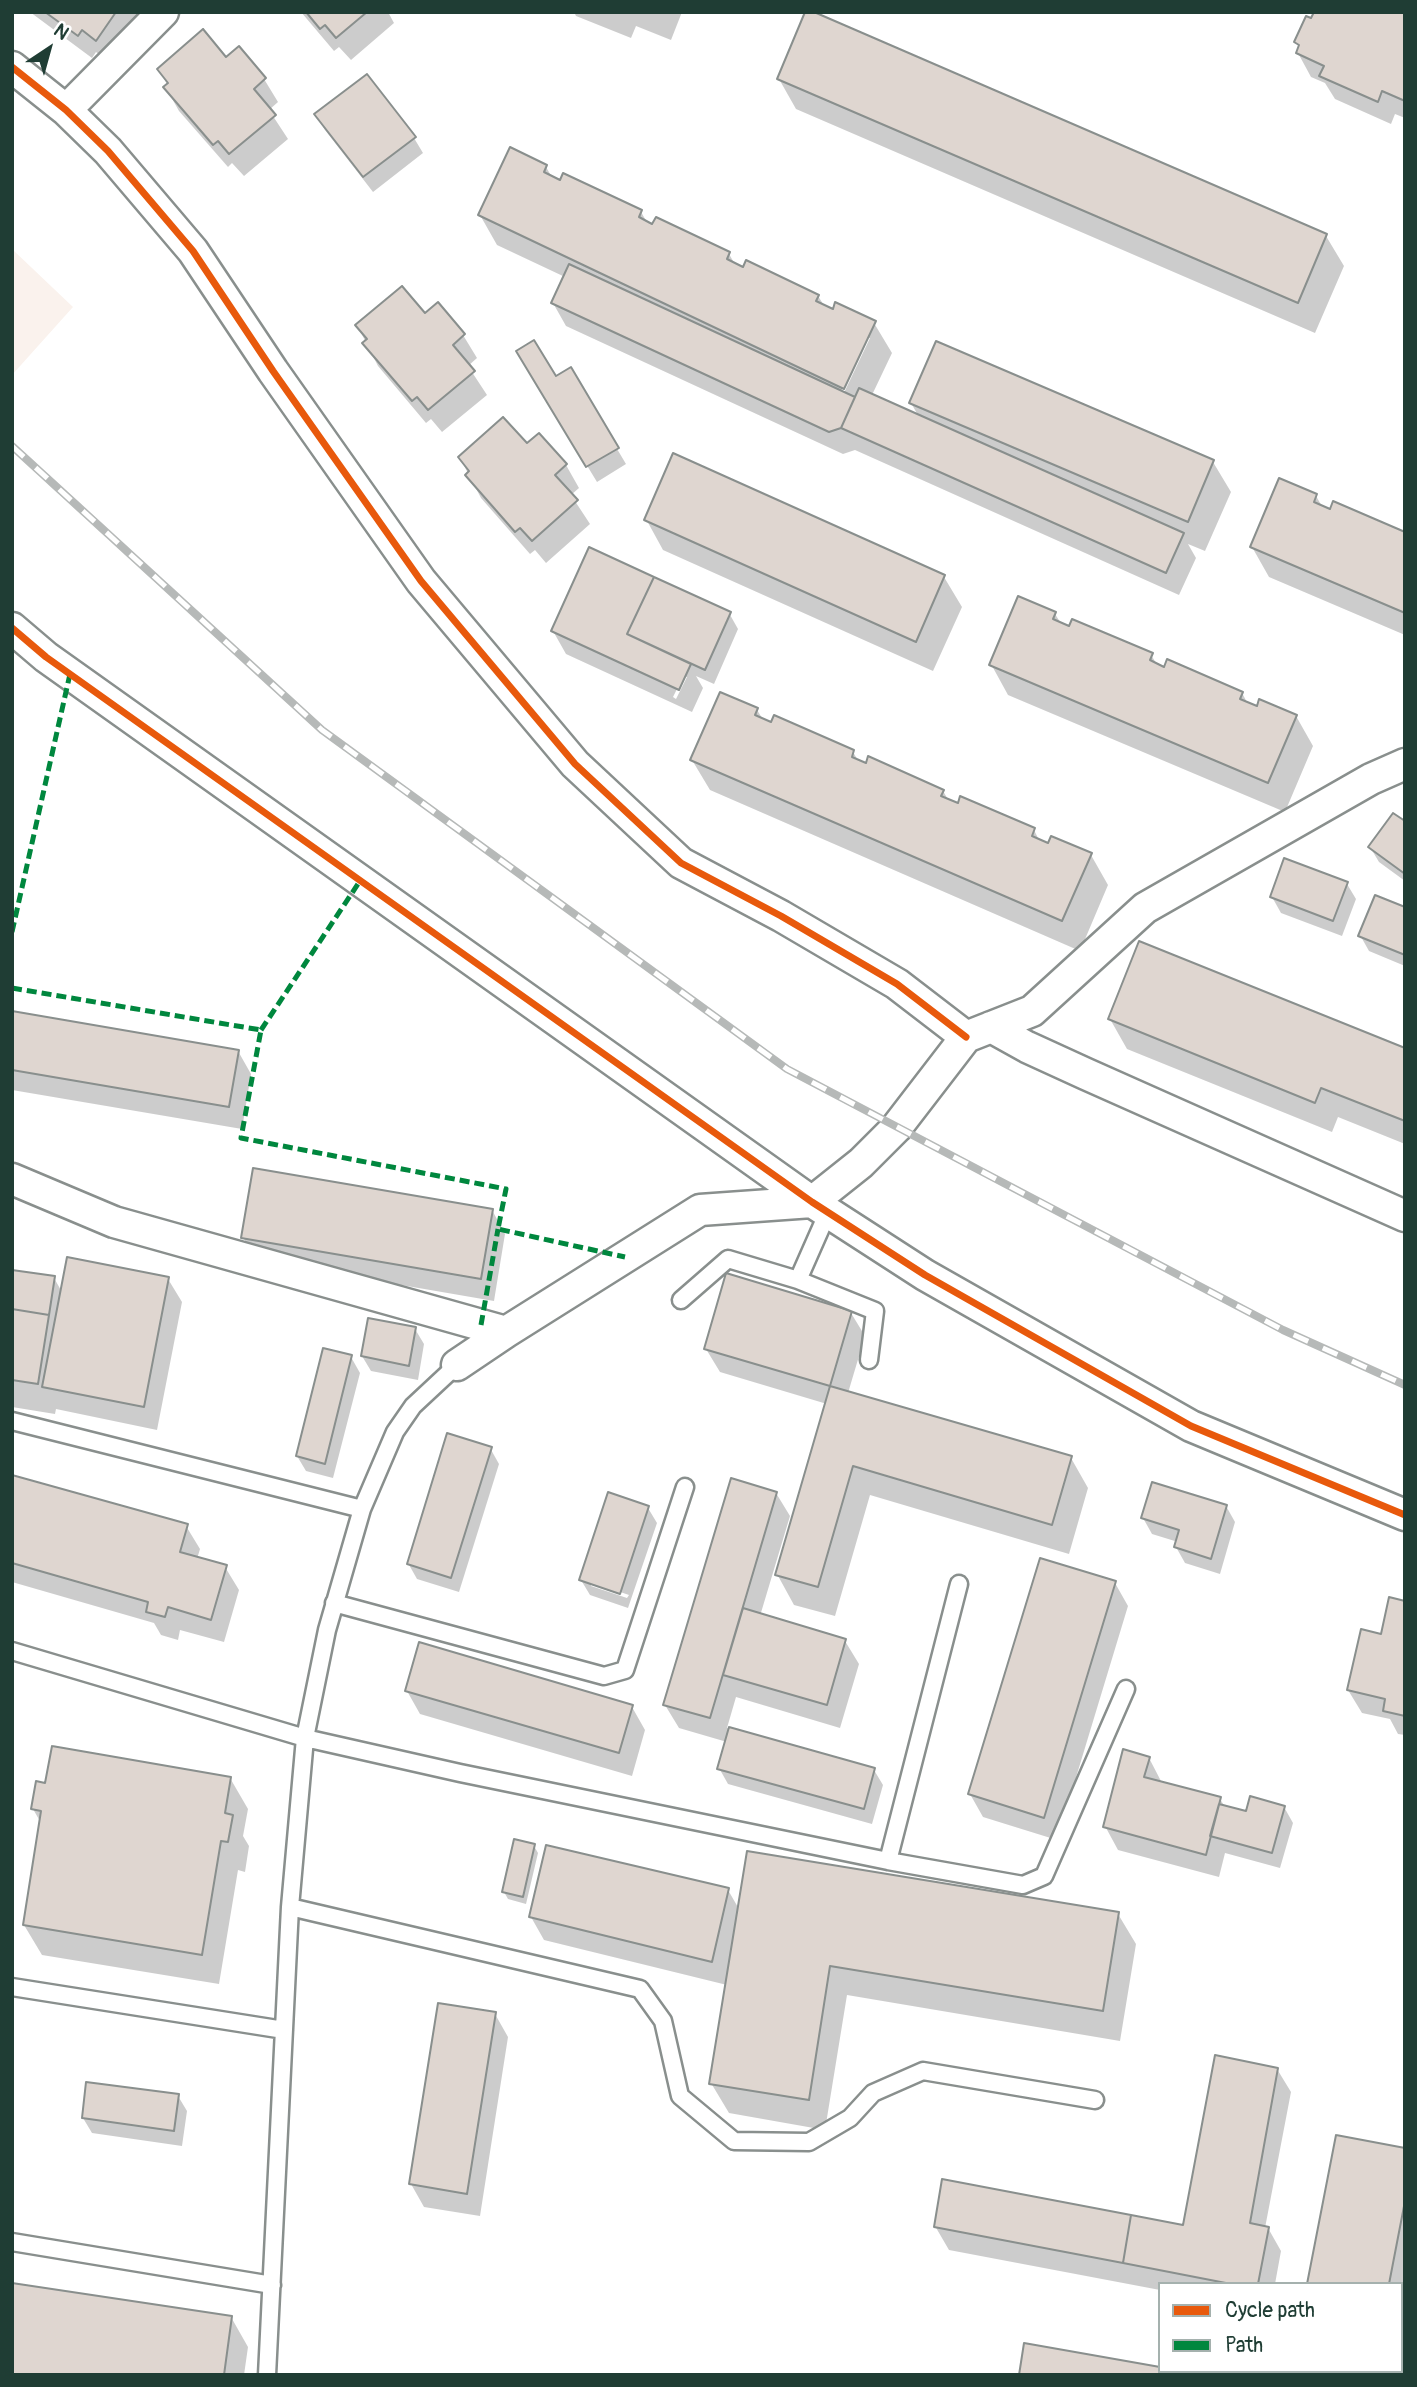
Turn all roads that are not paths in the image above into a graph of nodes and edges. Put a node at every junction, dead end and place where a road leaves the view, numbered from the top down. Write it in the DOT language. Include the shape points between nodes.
graph roads {
  1 [pos="163,12"];
  2 [pos="12,67"];
  3 [pos="66,110"];
  4 [pos="12,628"];
  5 [pos="1405,764"];
  6 [pos="978,1032"];
  7 [pos="12,1179"];
  8 [pos="820,1207"];
  9 [pos="1405,1216"];
  10 [pos="798,1280"];
  11 [pos="681,1300"];
  12 [pos="506,1332"];
  13 [pos="869,1360"];
  14 [pos="457,1365"];
  15 [pos="12,1421"];
  16 [pos="685,1487"];
  17 [pos="362,1509"];
  18 [pos="1405,1515"];
  19 [pos="960,1584"];
  20 [pos="334,1603"];
  21 [pos="12,1651"];
  22 [pos="1126,1689"];
  23 [pos="305,1738"];
  24 [pos="888,1861"];
  25 [pos="290,1907"];
  26 [pos="12,1987"];
  27 [pos="284,2030"];
  28 [pos="1095,2100"];
  29 [pos="12,2242"];
  30 [pos="272,2285"];
  31 [pos="267,2375"];
  1 -- 3 [label="street"];
  2 -- 3 [label="street"];
  3 -- 6 [label="street" via="108,151 194,251 272,371 421,581 575,764 681,863"];
  4 -- 8 [label="street" via="46,657"];
  5 -- 6 [label="street" via="1145,908 1032,1011"];
  6 -- 8 [label="street"];
  6 -- 9 [label="street" via="1027,1048"];
  7 -- 12 [label="street" via="114,1222"];
  8 -- 10 [label="lane"];
  8 -- 12 [label="street" via="701,1210"];
  8 -- 18 [label="street" via="925,1275 1191,1426"];
  10 -- 11 [label="lane" via="728,1259"];
  10 -- 13 [label="lane" via="875,1311"];
  12 -- 14 [label="street"];
  14 -- 17 [label="lane" via="407,1415"];
  15 -- 17 [label="lane"];
  16 -- 20 [label="lane" via="625,1670 604,1676"];
  17 -- 20 [label="lane"];
  19 -- 24 [label="lane"];
  20 -- 23 [label="lane"];
  21 -- 23 [label="lane"];
  22 -- 24 [label="lane" via="1044,1876 1023,1885"];
  23 -- 24 [label="lane"];
  23 -- 25 [label="lane"];
  25 -- 27 [label="lane"];
  25 -- 28 [label="lane" via="640,1989 663,2021 680,2096 734,2141 809,2142 850,2118 873,2092 922,2071"];
  26 -- 27 [label="lane"];
  27 -- 30 [label="lane"];
  29 -- 30 [label="lane"];
  30 -- 31 [label="lane"];
}
